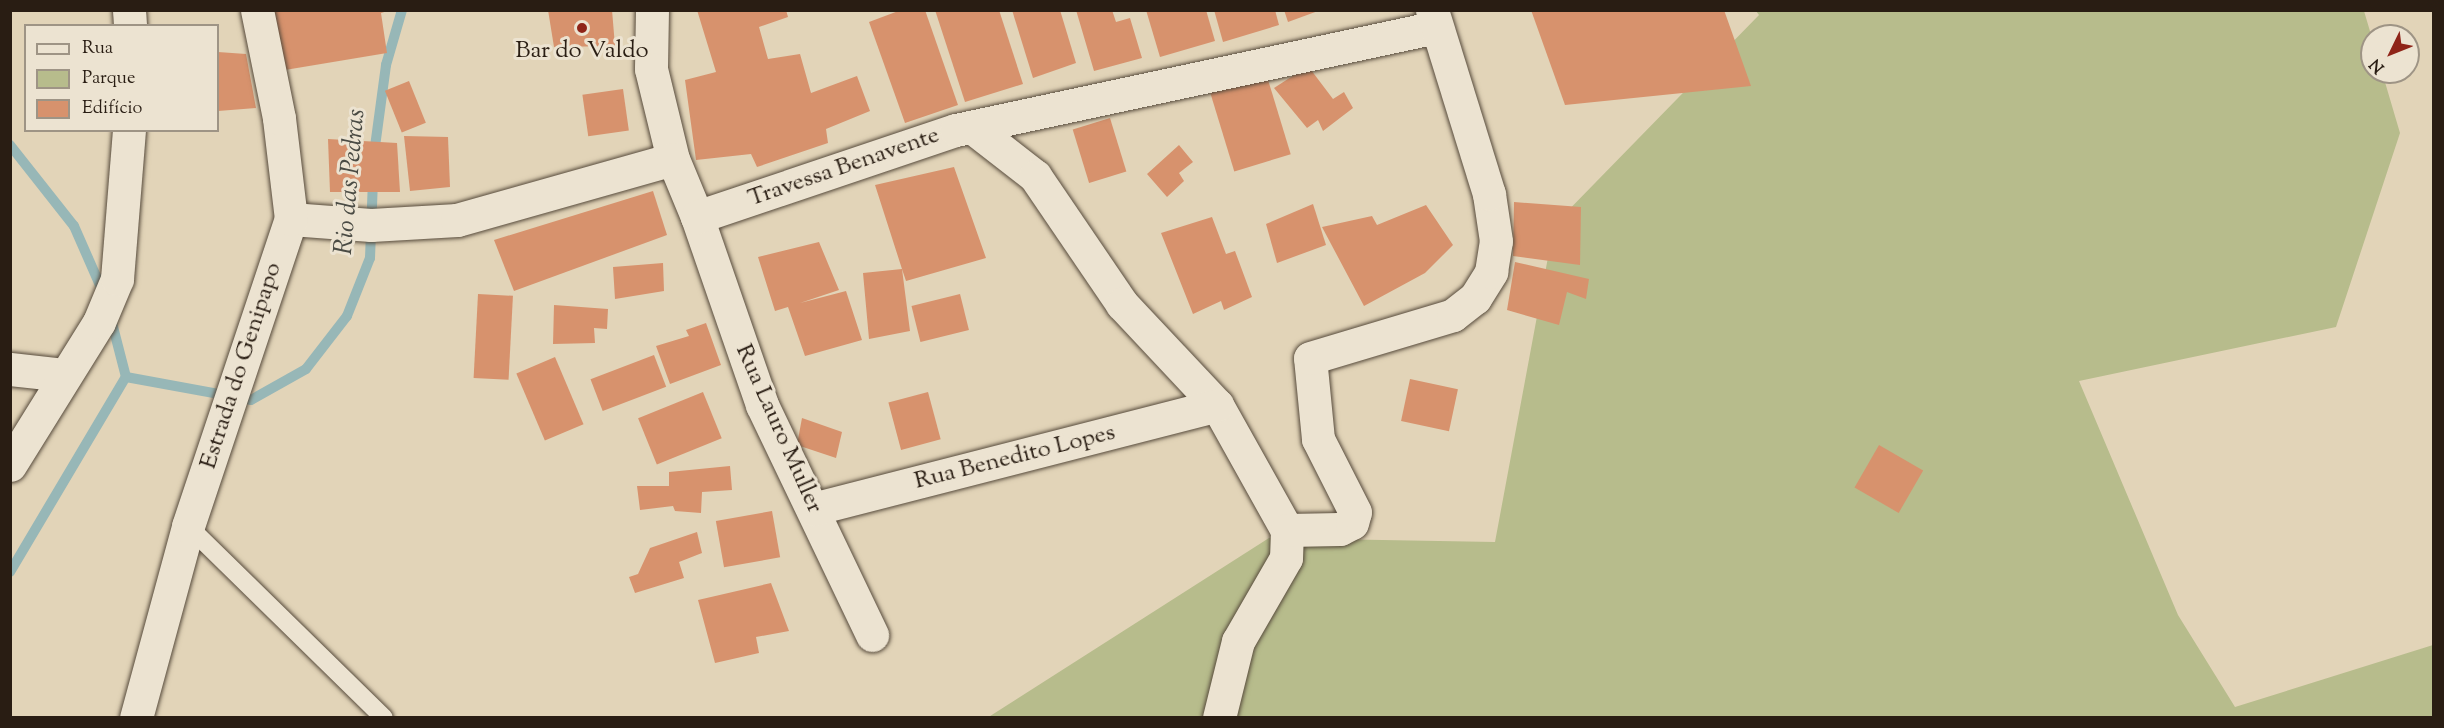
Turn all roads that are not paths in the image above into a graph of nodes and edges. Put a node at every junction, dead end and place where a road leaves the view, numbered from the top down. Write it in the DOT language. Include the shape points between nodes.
graph roads {
  1 [pos="257,10"];
  2 [pos="652,10"];
  3 [pos="1434,19"];
  4 [pos="972,127"];
  5 [pos="129,132"];
  6 [pos="673,159"];
  7 [pos="697,217"];
  8 [pos="291,219"];
  9 [pos="10,369"];
  10 [pos="64,375"];
  11 [pos="1217,405"];
  12 [pos="10,465"];
  13 [pos="813,508"];
  14 [pos="188,526"];
  15 [pos="1287,530"];
  16 [pos="872,635"];
  17 [pos="136,717"];
  18 [pos="384,717"];
  19 [pos="1219,717"];
  1 -- 8 [label="street, Estrada do Genipapo" via="279,118"];
  2 -- 6 [label="street" via="651,69"];
  3 -- 4 [label="street, Travessa Benavente"];
  3 -- 15 [label="street" via="1489,194 1496,242 1491,272 1475,298 1453,315 1310,358 1318,439 1355,512 1352,523 1340,529"];
  4 -- 7 [label="street, Travessa Benavente"];
  4 -- 11 [label="street" via="1035,176 1122,304"];
  5 -- 10 [label="street" via="117,279 99,322"];
  6 -- 7 [label="street"];
  6 -- 8 [label="street" via="457,220 371,225"];
  7 -- 13 [label="street, Rua Lauro Muller" via="762,405"];
  8 -- 14 [label="street, Estrada do Genipapo"];
  9 -- 10 [label="street"];
  10 -- 12 [label="street"];
  11 -- 13 [label="street, Rua Benedito Lopes"];
  11 -- 15 [label="street"];
  13 -- 16 [label="street, Rua Lauro Muller"];
  14 -- 17 [label="street, Estrada do Genipapo"];
  14 -- 18 [label="lane"];
  15 -- 19 [label="street" via="1286,558 1238,641"];
}
